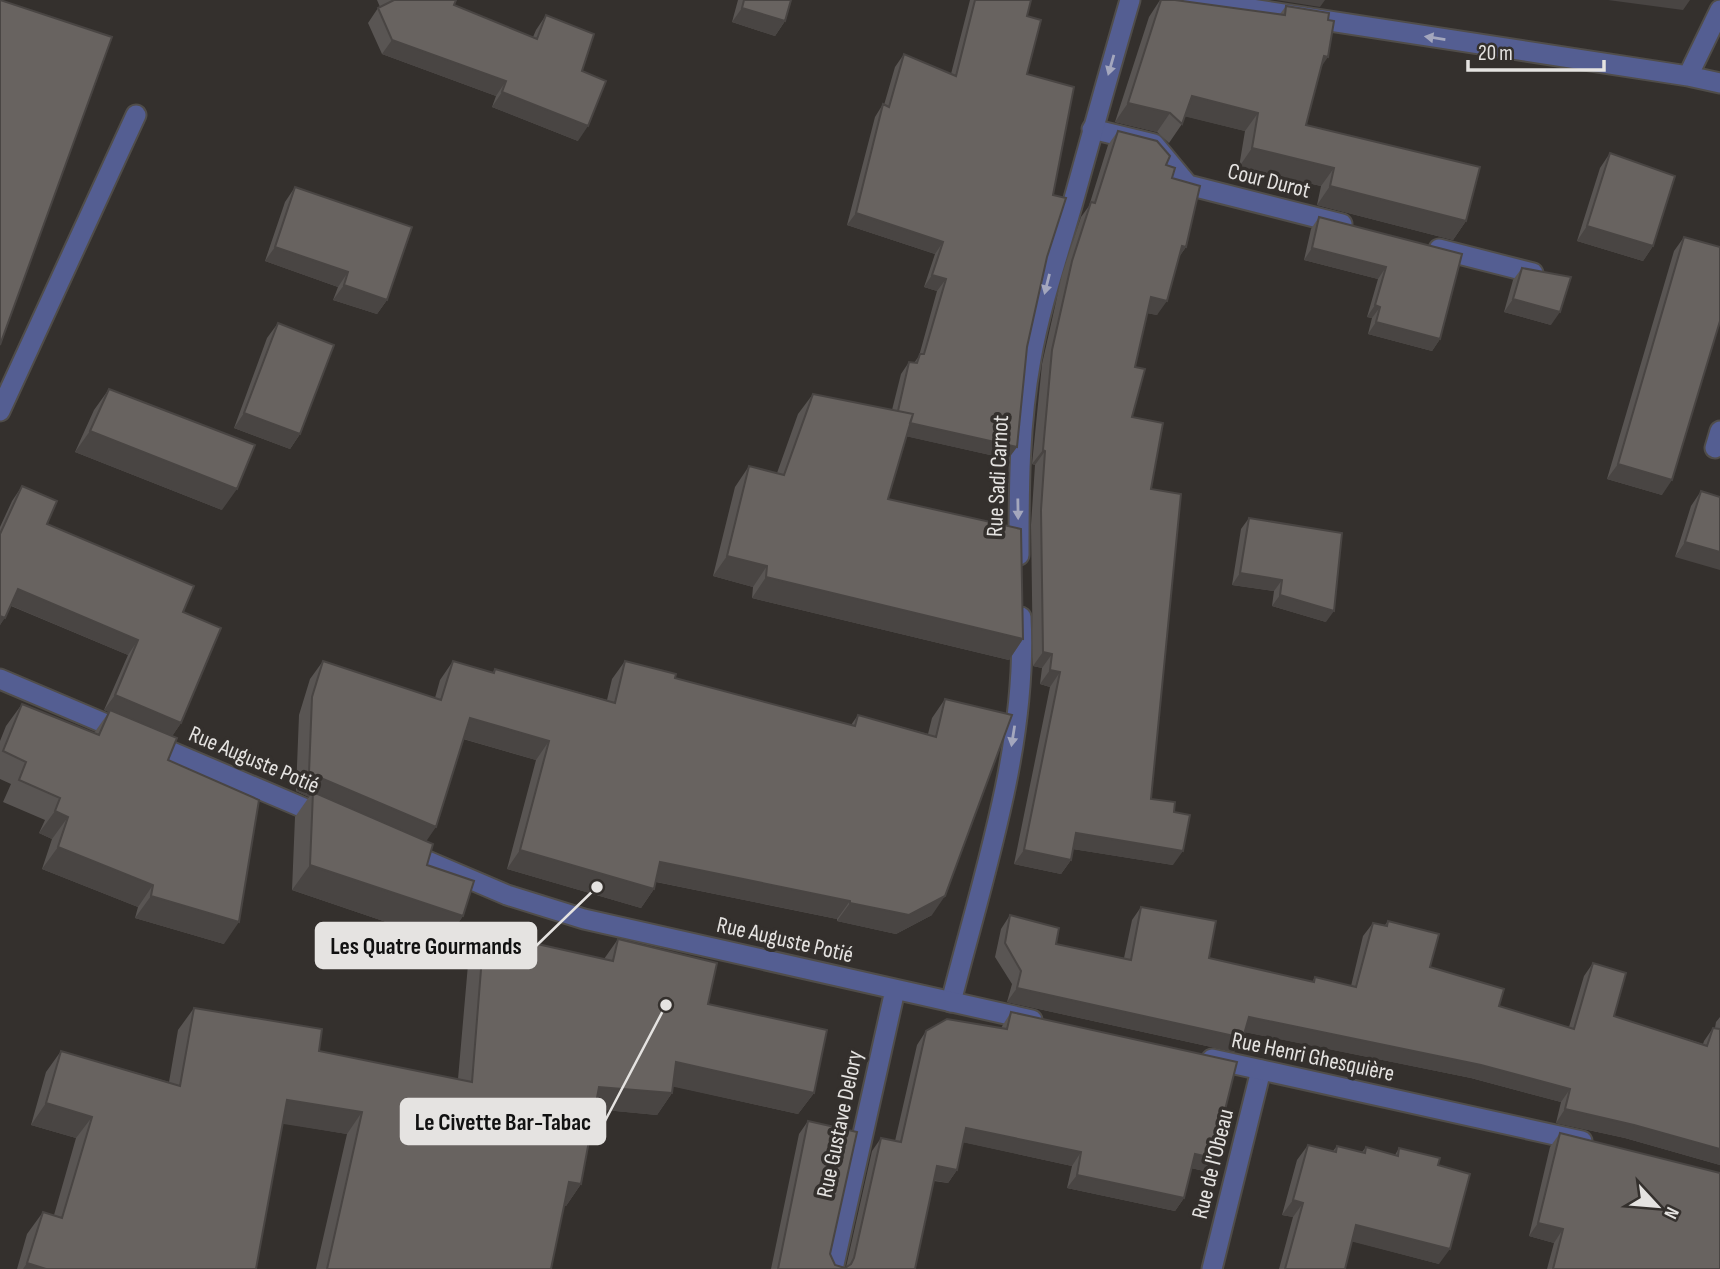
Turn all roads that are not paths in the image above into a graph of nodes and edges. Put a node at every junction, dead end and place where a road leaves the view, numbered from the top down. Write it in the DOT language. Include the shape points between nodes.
graph roads {
  1 [pos="1130,0"];
  2 [pos="1193,0"];
  3 [pos="1720,10"];
  4 [pos="1688,76"];
  5 [pos="1720,83"];
  6 [pos="135,116"];
  7 [pos="1092,129"];
  8 [pos="1360,229"];
  9 [pos="1427,246"];
  10 [pos="1533,273"];
  11 [pos="0,411"];
  12 [pos="1019,571"];
  13 [pos="1019,596"];
  14 [pos="0,679"];
  15 [pos="346,826"];
  16 [pos="383,842"];
  17 [pos="895,990"];
  18 [pos="951,1002"];
  19 [pos="1048,1023"];
  20 [pos="1194,1056"];
  21 [pos="1261,1070"];
  22 [pos="1597,1144"];
  23 [pos="833,1269"];
  24 [pos="1212,1269"];
  1 -- 7 [label="street, Rue Sadi Carnot, one-way"];
  4 -- 2 [label="street, one-way"];
  3 -- 4 [label="street"];
  4 -- 5 [label="street"];
  6 -- 11 [label="street"];
  7 -- 8 [label="street, Cour Durot" via="1154,144 1188,185"];
  7 -- 12 [label="street, Rue Sadi Carnot, one-way" via="1050,272 1030,362 1018,487"];
  9 -- 10 [label="street"];
  13 -- 18 [label="street, one-way" via="1021,666 1008,769"];
  14 -- 15 [label="street, Rue Auguste Potié"];
  16 -- 17 [label="street, Rue Auguste Potié" via="507,895 573,916"];
  17 -- 18 [label="street"];
  17 -- 23 [label="street, Rue Gustave Delory"];
  18 -- 19 [label="street"];
  20 -- 21 [label="street, Rue Henri Ghesquière"];
  21 -- 22 [label="street, Rue Henri Ghesquière"];
  21 -- 24 [label="street, Rue de l'Obeau"];
}
